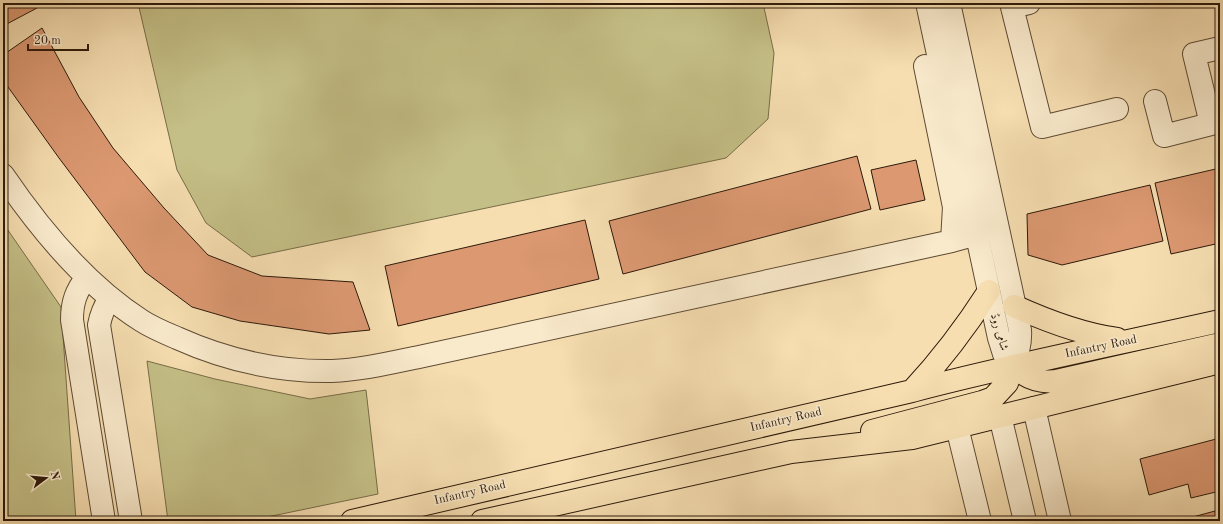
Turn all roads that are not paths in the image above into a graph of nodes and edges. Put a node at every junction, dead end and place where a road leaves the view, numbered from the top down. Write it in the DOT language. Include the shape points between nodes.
graph roads {
  1 [pos="912,3"];
  2 [pos="927,3"];
  3 [pos="949,3"];
  4 [pos="1029,3"];
  5 [pos="1220,48"];
  6 [pos="1155,101"];
  7 [pos="1117,108"];
  8 [pos="3,175"];
  9 [pos="977,234"];
  10 [pos="952,241"];
  11 [pos="87,277"];
  12 [pos="989,292"];
  13 [pos="110,298"];
  14 [pos="1014,306"];
  15 [pos="1220,321"];
  16 [pos="1130,341"];
  17 [pos="1220,344"];
  18 [pos="1220,362"];
  19 [pos="1013,366"];
  20 [pos="912,391"];
  21 [pos="1034,408"];
  22 [pos="1000,416"];
  23 [pos="957,426"];
  24 [pos="791,452"];
  25 [pos="104,521"];
  26 [pos="131,521"];
  27 [pos="352,521"];
  28 [pos="482,521"];
  29 [pos="980,521"];
  30 [pos="1025,521"];
  31 [pos="1060,521"];
  1 -- 10 [label="street" via="954,207"];
  2 -- 9 [label="street, شامی روڈ"];
  3 -- 14 [label="street, شامی روڈ"];
  4 -- 7 [label="street" via="1012,7 1042,127"];
  5 -- 6 [label="street" via="1194,54 1211,124 1164,136"];
  8 -- 11 [label="street" via="44,231"];
  9 -- 10 [label="street"];
  9 -- 12 [label="street, شامی روڈ"];
  10 -- 13 [label="street" via="418,357 333,371 273,368 226,356 157,330"];
  11 -- 13 [label="street"];
  11 -- 25 [label="street" via="75,296 72,320"];
  12 -- 19 [label="street, شامی روڈ" via="1001,346"];
  12 -- 20 [label="main road" via="952,345"];
  13 -- 26 [label="street" via="104,307 99,325"];
  14 -- 16 [label="main road" via="1082,332"];
  14 -- 19 [label="street, شامی روڈ" via="1021,339"];
  15 -- 16 [label="main road, Infantry Road"];
  16 -- 19 [label="main road, Infantry Road"];
  17 -- 19 [label="main road" via="1056,381 1032,379"];
  18 -- 21 [label="main road"];
  19 -- 20 [label="main road, Infantry Road"];
  19 -- 24 [label="main road" via="1007,383 994,398"];
  20 -- 27 [label="main road, Infantry Road"];
  21 -- 22 [label="main road"];
  21 -- 31 [label="street"];
  22 -- 23 [label="main road"];
  22 -- 30 [label="street"];
  23 -- 24 [label="main road" via="912,438"];
  23 -- 29 [label="street"];
  24 -- 28 [label="main road"];
}
